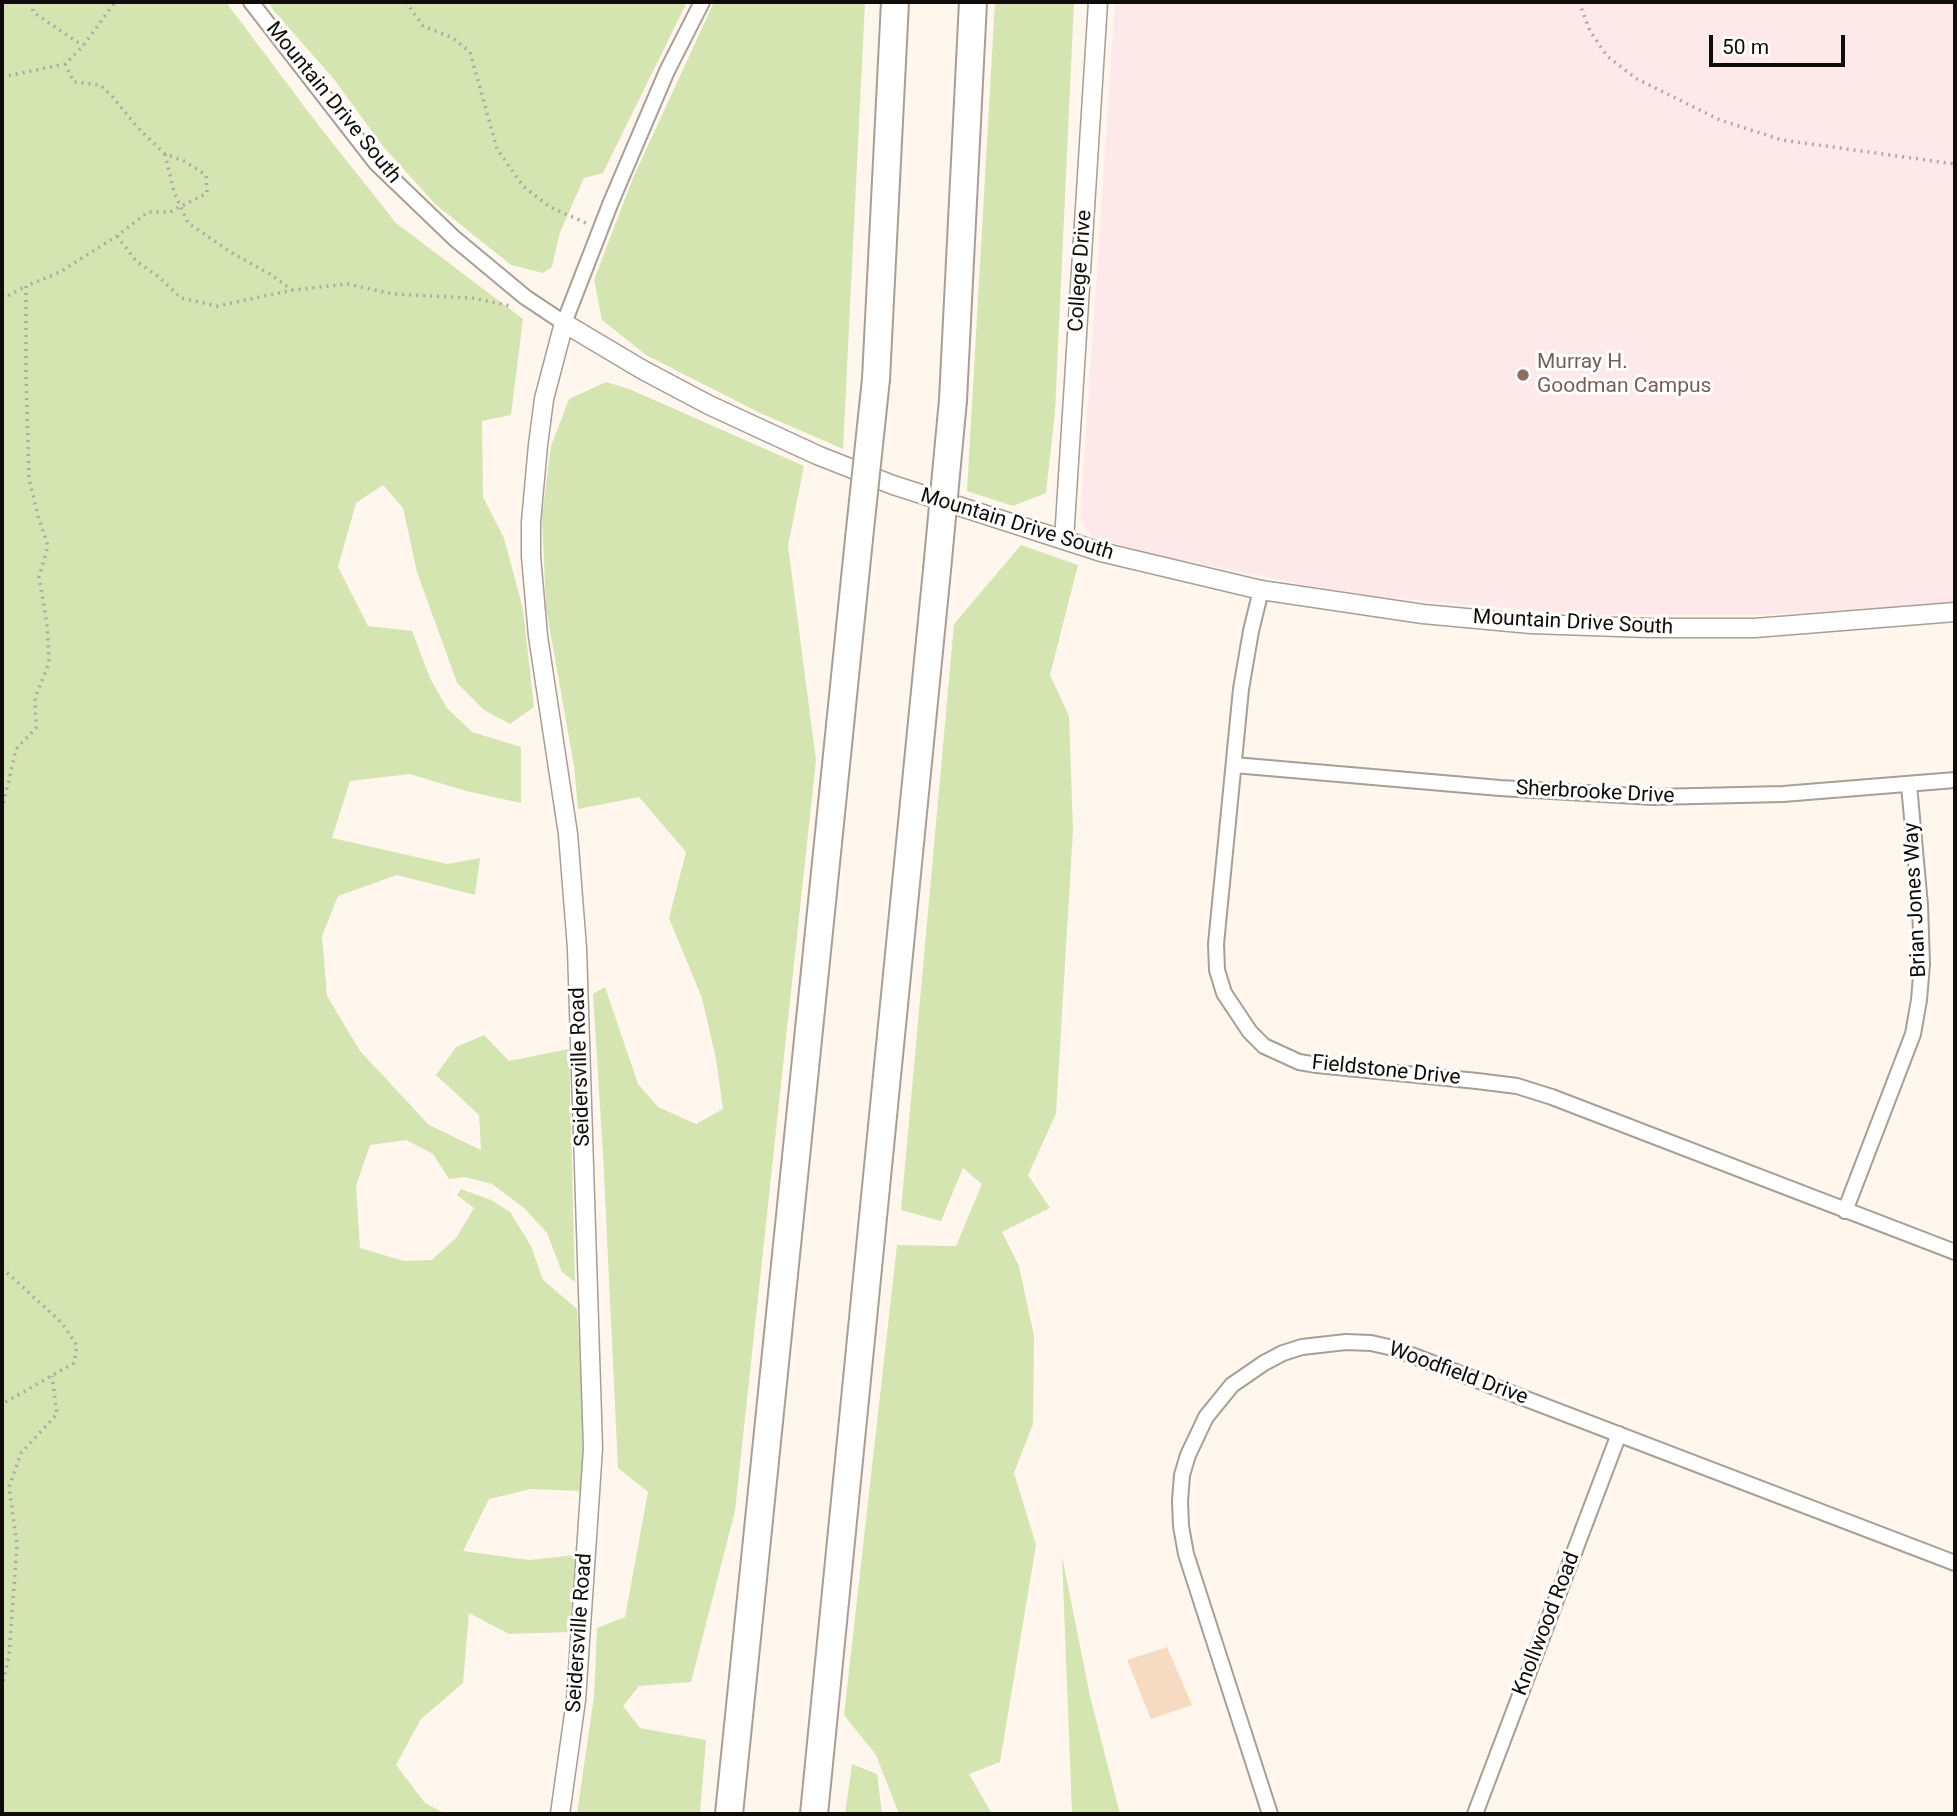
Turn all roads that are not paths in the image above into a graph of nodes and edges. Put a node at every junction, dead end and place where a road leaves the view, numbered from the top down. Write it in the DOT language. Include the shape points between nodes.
graph roads {
  1 [pos="251,2"];
  2 [pos="702,2"];
  3 [pos="895,2"];
  4 [pos="972,2"];
  5 [pos="1098,2"];
  6 [pos="564,323"];
  7 [pos="1064,540"];
  8 [pos="1261,590"];
  9 [pos="1955,612"];
  10 [pos="1234,765"];
  11 [pos="1955,780"];
  12 [pos="1909,785"];
  13 [pos="1845,1211"];
  14 [pos="1955,1252"];
  15 [pos="1619,1434"];
  16 [pos="1955,1563"];
  17 [pos="560,1814"];
  18 [pos="729,1814"];
  19 [pos="814,1814"];
  20 [pos="1270,1814"];
  21 [pos="1475,1814"];
  1 -- 6 [label="street, Mountain Drive South" via="376,163 454,238"];
  2 -- 6 [label="street" via="667,71"];
  3 -- 18 [label="highway, bridge" via="876,379"];
  4 -- 19 [label="highway, bridge" via="953,400"];
  5 -- 7 [label="street, College Drive"];
  6 -- 7 [label="street, Mountain Drive South" via="678,389 806,450 930,499"];
  6 -- 17 [label="street, Seidersville Road" via="544,399 531,522 538,636 568,834 577,948 593,1448 576,1700"];
  7 -- 8 [label="street, Mountain Drive South" via="1144,564"];
  8 -- 9 [label="street, Mountain Drive South" via="1423,614 1636,628 1755,628"];
  8 -- 10 [label="street, Fieldstone Drive" via="1241,689"];
  10 -- 12 [label="street, Sherbrooke Drive" via="1653,797"];
  10 -- 13 [label="street, Fieldstone Drive" via="1217,970 1233,1010 1264,1046 1317,1066 1517,1086"];
  11 -- 12 [label="street, Sherbrooke Drive"];
  12 -- 13 [label="street, Brian Jones Way" via="1920,905 1919,1000 1913,1034"];
  13 -- 14 [label="street, Fieldstone Drive"];
  15 -- 16 [label="street, Woodfield Drive"];
  15 -- 20 [label="street, Woodfield Drive" via="1371,1343 1325,1343 1283,1353 1250,1371 1218,1401 1206,1417 1182,1475 1181,1526"];
  15 -- 21 [label="street, Knollwood Road"];
}
